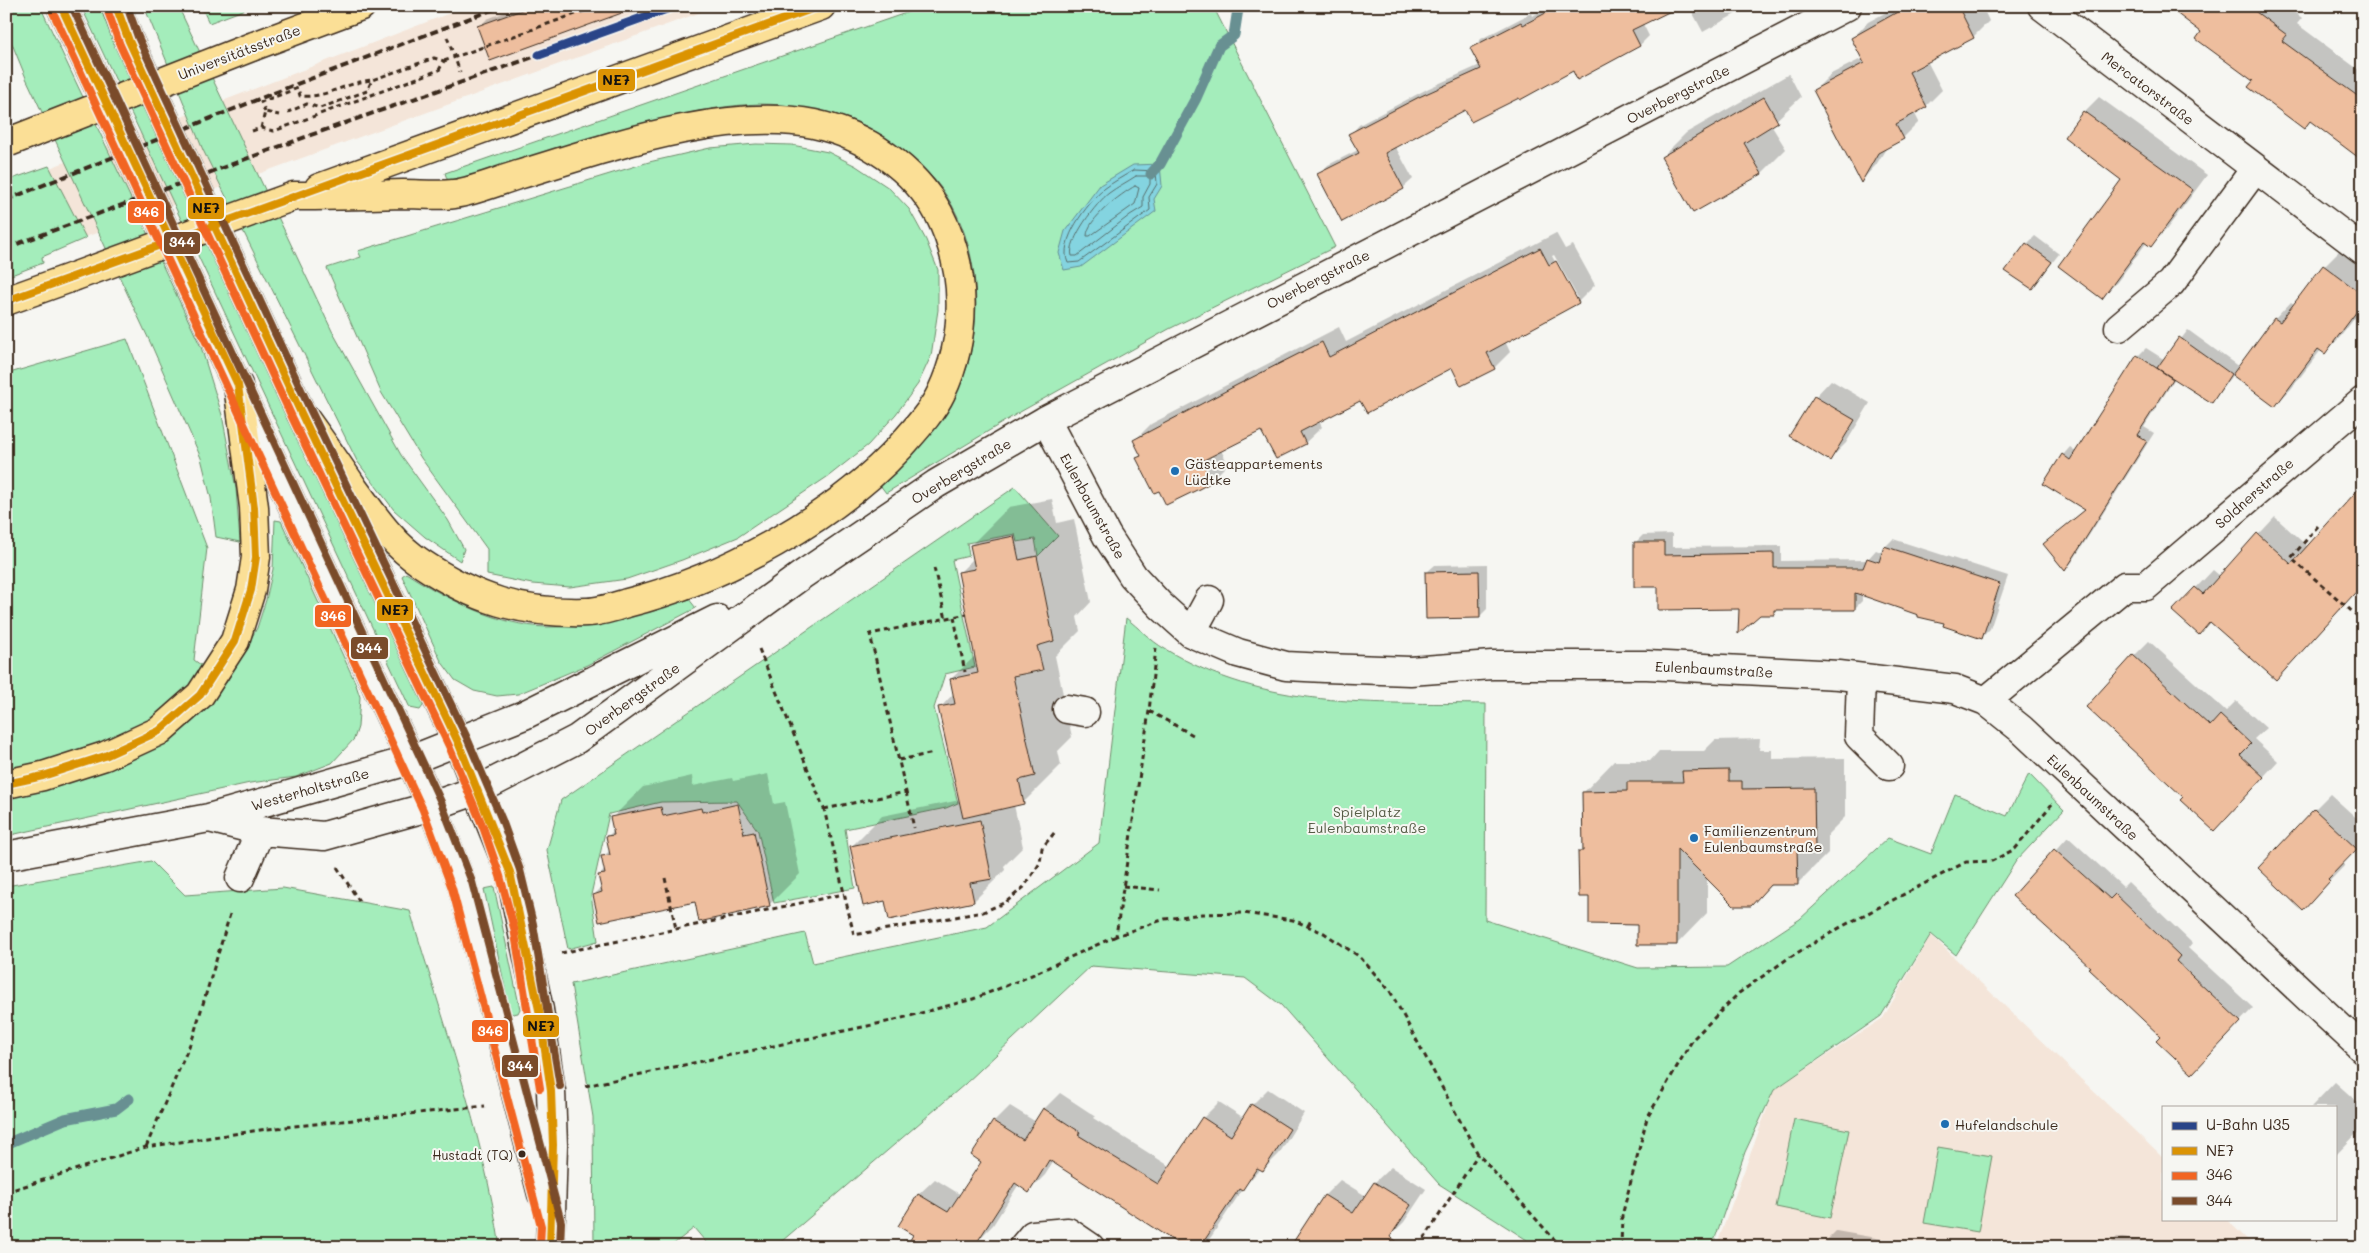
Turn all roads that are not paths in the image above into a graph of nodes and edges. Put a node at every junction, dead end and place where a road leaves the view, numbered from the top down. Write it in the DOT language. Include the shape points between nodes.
graph roads {
  1 [pos="61,6"];
  2 [pos="116,6"];
  3 [pos="361,6"];
  4 [pos="821,6"];
  5 [pos="1847,6"];
  6 [pos="2042,6"];
  7 [pos="8,142"];
  8 [pos="2255,169"];
  9 [pos="331,190"];
  10 [pos="2363,250"];
  11 [pos="6,301"];
  12 [pos="2119,327"];
  13 [pos="238,385"];
  14 [pos="2363,401"];
  15 [pos="301,413"];
  16 [pos="1046,420"];
  17 [pos="802,575"];
  18 [pos="1209,600"];
  19 [pos="1191,632"];
  20 [pos="1861,678"];
  21 [pos="1986,701"];
  22 [pos="458,742"];
  23 [pos="411,760"];
  24 [pos="1889,766"];
  25 [pos="6,784"];
  26 [pos="478,790"];
  27 [pos="432,806"];
  28 [pos="209,818"];
  29 [pos="260,831"];
  30 [pos="6,856"];
  31 [pos="240,878"];
  32 [pos="2363,1049"];
  33 [pos="550,1236"];
  34 [pos="1024,1247"];
  35 [pos="1090,1247"];
  1 -- 13 [label="street"];
  2 -- 15 [label="street"];
  3 -- 7 [label="highway, Universitätsstraße, bridge"];
  4 -- 9 [label="highway"];
  5 -- 16 [label="street, Overbergstraße"];
  6 -- 8 [label="street, Mercatorstraße"];
  8 -- 10 [label="street, Mercatorstraße"];
  8 -- 12 [label="street" via="2171,283"];
  9 -- 11 [label="highway, bridge" via="294,196"];
  9 -- 15 [label="highway" via="454,194 706,124 759,120 809,123 840,131 874,147 910,175 931,199 948,231 959,269 961,312 954,360 940,396 916,429 877,470 798,529 713,574 653,597 592,612 535,611 502,604 465,590 417,561 387,535"];
  13 -- 23 [label="street"];
  13 -- 25 [label="highway" via="254,506 256,557 251,590 235,641 200,695 159,731 105,756"];
  14 -- 21 [label="street, Soldnerstraße" via="2146,586 2126,586"];
  15 -- 22 [label="street"];
  16 -- 17 [label="street, Overbergstraße" via="936,484"];
  16 -- 19 [label="street, Eulenbaumstraße" via="1107,536 1133,576"];
  17 -- 22 [label="street, Overbergstraße" via="559,698"];
  17 -- 26 [label="street, Overbergstraße" via="576,740"];
  18 -- 19 [label="street"];
  19 -- 20 [label="street, Eulenbaumstraße" via="1246,655 1286,666 1410,671 1492,665 1647,665"];
  20 -- 21 [label="street, Eulenbaumstraße" via="1955,689"];
  20 -- 24 [label="street" via="1859,736"];
  21 -- 32 [label="street, Eulenbaumstraße" via="2021,729"];
  22 -- 23 [label="street, Overbergstraße"];
  22 -- 26 [label="street"];
  23 -- 27 [label="street"];
  23 -- 28 [label="street, Westerholtstraße"];
  26 -- 27 [label="street, Overbergstraße"];
  26 -- 33 [label="street" via="510,872 539,1010 551,1091"];
  27 -- 29 [label="street, Westerholtstraße" via="324,836"];
  27 -- 33 [label="street" via="462,885"];
  28 -- 29 [label="street, Westerholtstraße"];
  28 -- 30 [label="street, Westerholtstraße"];
  29 -- 31 [label="street"];
  34 -- 35 [label="street" via="1033,1235 1068,1232"];
}
